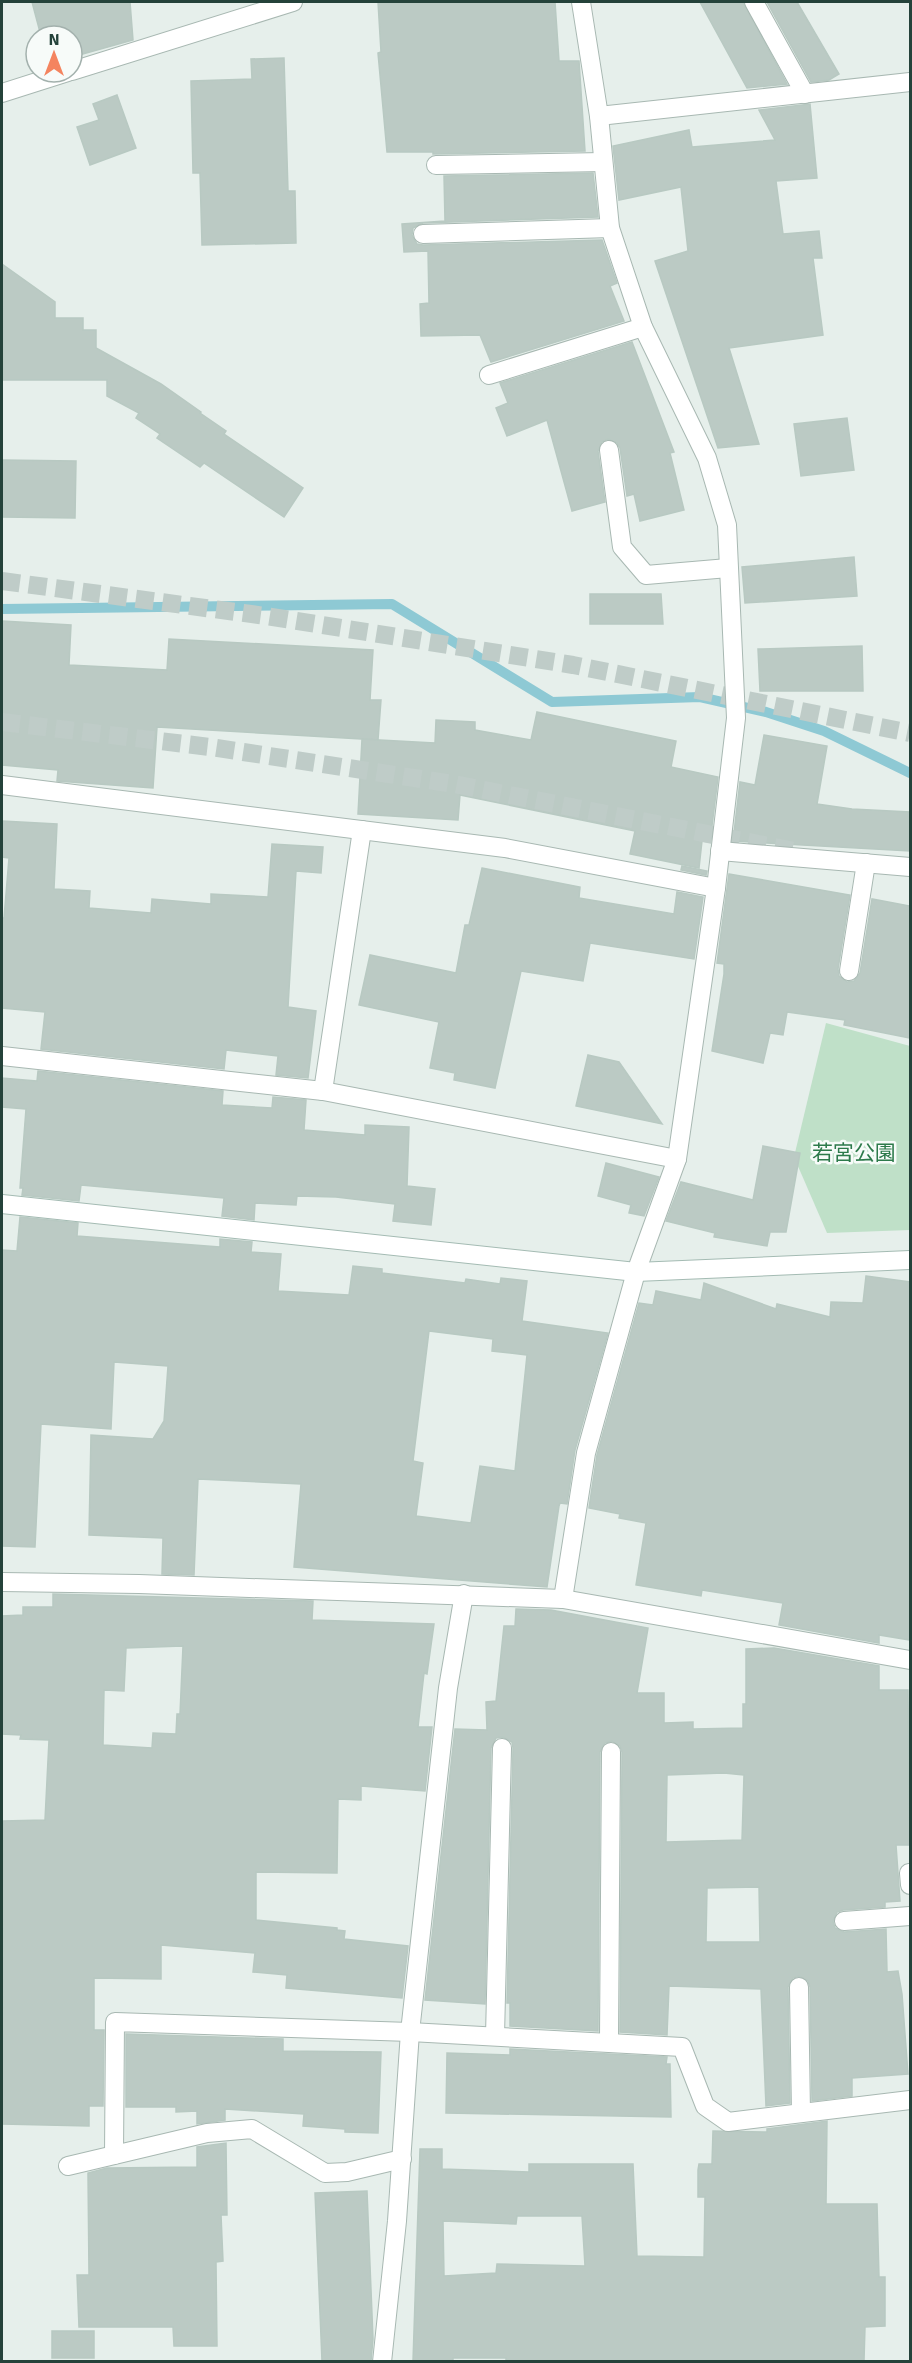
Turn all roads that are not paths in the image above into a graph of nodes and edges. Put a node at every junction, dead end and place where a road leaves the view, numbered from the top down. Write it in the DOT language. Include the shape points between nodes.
graph roads {
  1 [pos="293,2"];
  2 [pos="581,2"];
  3 [pos="754,2"];
  4 [pos="84,67"];
  5 [pos="910,82"];
  6 [pos="30,84"];
  7 [pos="2,93"];
  8 [pos="805,94"];
  9 [pos="599,116"];
  10 [pos="603,162"];
  11 [pos="436,165"];
  12 [pos="610,228"];
  13 [pos="423,234"];
  14 [pos="643,327"];
  15 [pos="489,375"];
  16 [pos="609,450"];
  17 [pos="728,568"];
  18 [pos="2,785"];
  19 [pos="362,830"];
  20 [pos="720,851"];
  21 [pos="866,863"];
  22 [pos="910,867"];
  23 [pos="716,888"];
  24 [pos="849,971"];
  25 [pos="2,1056"];
  26 [pos="323,1090"];
  27 [pos="677,1159"];
  28 [pos="2,1204"];
  29 [pos="910,1260"];
  30 [pos="636,1272"];
  31 [pos="2,1582"];
  32 [pos="464,1594"];
  33 [pos="563,1599"];
  34 [pos="910,1660"];
  35 [pos="502,1748"];
  36 [pos="611,1752"];
  37 [pos="910,1916"];
  38 [pos="844,1921"];
  39 [pos="799,1987"];
  40 [pos="410,2032"];
  41 [pos="495,2036"];
  42 [pos="609,2041"];
  43 [pos="910,2100"];
  44 [pos="801,2113"];
  45 [pos="114,2155"];
  46 [pos="402,2159"];
  47 [pos="68,2166"];
  48 [pos="382,2361"];
  1 -- 4 [label="street"];
  2 -- 9 [label="street"];
  3 -- 8 [label="street"];
  5 -- 8 [label="street"];
  6 -- 7 [label="street"];
  8 -- 9 [label="street"];
  9 -- 10 [label="street"];
  10 -- 11 [label="street"];
  10 -- 12 [label="street"];
  12 -- 13 [label="street"];
  12 -- 14 [label="street"];
  14 -- 15 [label="street"];
  14 -- 17 [label="street" via="707,458 727,525"];
  16 -- 17 [label="street" via="622,548 646,575"];
  17 -- 20 [label="street" via="736,718"];
  18 -- 19 [label="street"];
  19 -- 23 [label="street" via="505,848"];
  19 -- 26 [label="street"];
  20 -- 21 [label="street"];
  20 -- 23 [label="street"];
  21 -- 22 [label="street"];
  21 -- 24 [label="street"];
  23 -- 27 [label="street"];
  25 -- 26 [label="street"];
  26 -- 27 [label="street"];
  27 -- 30 [label="street"];
  28 -- 30 [label="street"];
  29 -- 30 [label="street"];
  30 -- 33 [label="street" via="586,1453"];
  31 -- 32 [label="street"];
  32 -- 33 [label="street"];
  32 -- 40 [label="street" via="448,1688"];
  33 -- 34 [label="street"];
  35 -- 41 [label="street"];
  36 -- 42 [label="street"];
  37 -- 38 [label="street"];
  39 -- 44 [label="street"];
  40 -- 41 [label="street"];
  40 -- 45 [label="street" via="115,2022"];
  40 -- 46 [label="street"];
  41 -- 42 [label="street"];
  42 -- 44 [label="street" via="682,2048 705,2106 728,2122"];
  43 -- 44 [label="street"];
  45 -- 46 [label="street" via="207,2133 252,2128 325,2173"];
  45 -- 47 [label="street"];
  46 -- 48 [label="street"];
}
